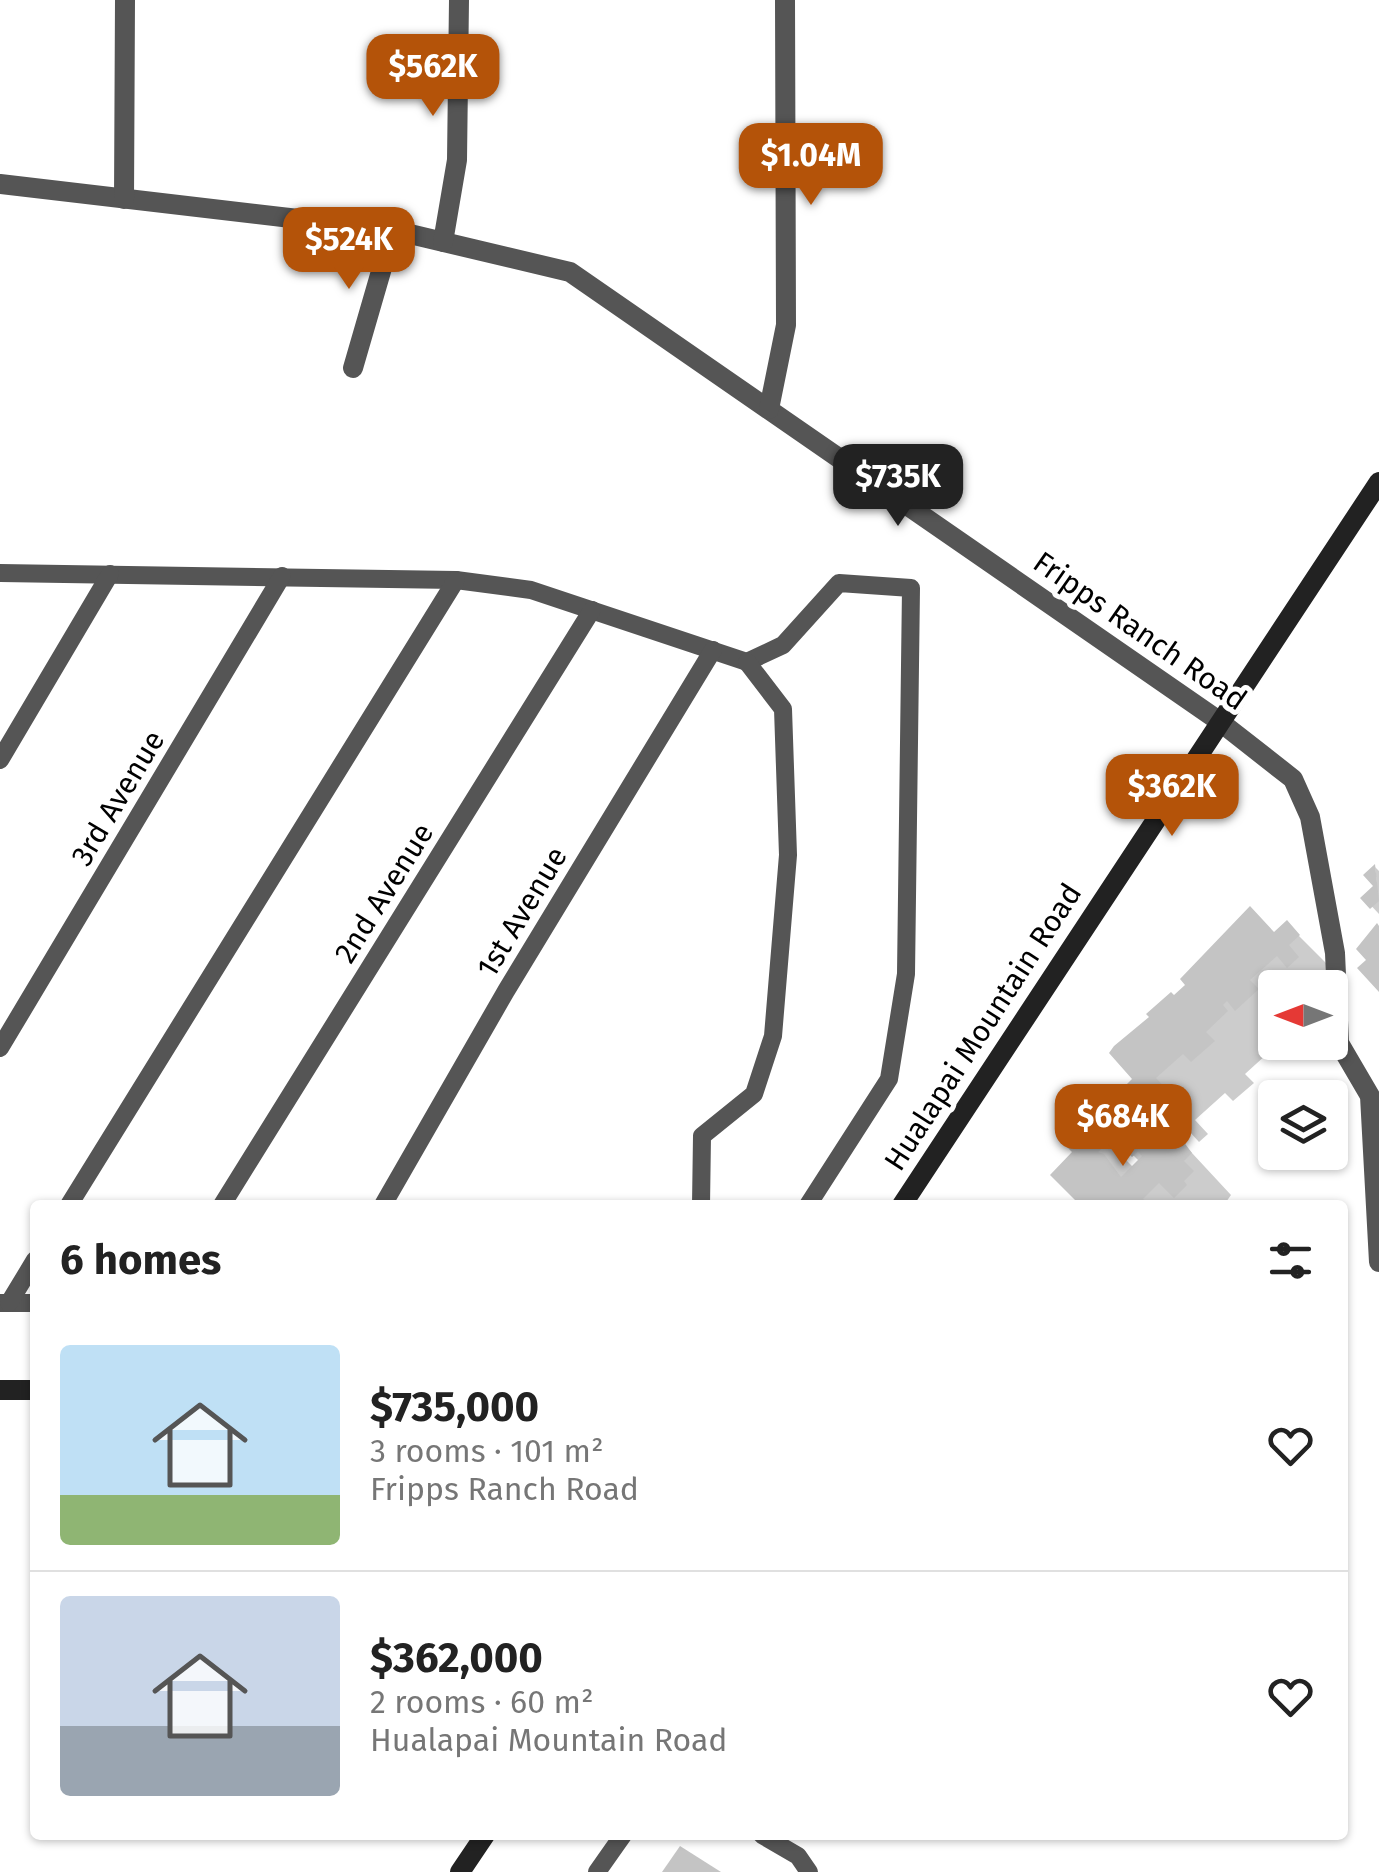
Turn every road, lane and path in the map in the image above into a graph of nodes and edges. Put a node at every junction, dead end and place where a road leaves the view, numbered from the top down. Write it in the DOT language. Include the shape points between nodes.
graph roads {
  1 [pos="125,0"];
  2 [pos="459,0"];
  3 [pos="785,0"];
  4 [pos="0,184"];
  5 [pos="124,198"];
  6 [pos="394,230"];
  7 [pos="443,242"];
  8 [pos="353,368"];
  9 [pos="769,410"];
  10 [pos="1379,482"];
  11 [pos="0,573"];
  12 [pos="110,574"];
  13 [pos="282,576"];
  14 [pos="456,580"];
  15 [pos="592,610"];
  16 [pos="713,650"];
  17 [pos="746,662"];
  18 [pos="1219,721"];
  19 [pos="0,760"];
  20 [pos="0,1048"];
  21 [pos="72,1200"];
  22 [pos="225,1200"];
  23 [pos="386,1200"];
  24 [pos="701,1200"];
  25 [pos="811,1200"];
  26 [pos="905,1200"];
  27 [pos="1379,1262"];
  28 [pos="30,1267"];
  29 [pos="4,1303"];
  30 [pos="30,1304"];
  31 [pos="0,1390"];
  32 [pos="30,1390"];
  33 [pos="482,1840"];
  34 [pos="619,1840"];
  35 [pos="771,1840"];
  36 [pos="460,1872"];
  37 [pos="597,1872"];
  38 [pos="809,1872"];
  1 -- 5 [label="street"];
  2 -- 7 [label="street" via="457,160"];
  3 -- 9 [label="street" via="786,325"];
  4 -- 5 [label="street, Fripps Ranch Road"];
  5 -- 6 [label="street, Fripps Ranch Road"];
  6 -- 7 [label="street, Fripps Ranch Road"];
  6 -- 8 [label="street"];
  7 -- 9 [label="street, Fripps Ranch Road" via="570,272"];
  9 -- 18 [label="street, Fripps Ranch Road"];
  10 -- 18 [label="main road, Hualapai Mountain Road"];
  11 -- 12 [label="lane"];
  12 -- 13 [label="lane"];
  12 -- 19 [label="lane"];
  13 -- 14 [label="lane"];
  13 -- 20 [label="lane, 3rd Avenue"];
  14 -- 15 [label="lane" via="531,590"];
  14 -- 21 [label="lane"];
  15 -- 16 [label="lane"];
  15 -- 22 [label="lane, 2nd Avenue"];
  16 -- 17 [label="lane"];
  16 -- 23 [label="lane, 1st Avenue"];
  17 -- 24 [label="lane" via="783,710 788,854 774,1036 754,1094 702,1136"];
  17 -- 25 [label="lane" via="784,646 839,583 911,588 906,974 889,1079"];
  18 -- 26 [label="main road, Hualapai Mountain Road"];
  18 -- 27 [label="street, Fripps Ranch Road" via="1292,778 1310,817 1335,953 1340,1043 1370,1096"];
  28 -- 29 [label="lane"];
  29 -- 30 [label="lane"];
  31 -- 32 [label="main road"];
  33 -- 36 [label="main road"];
  34 -- 37 [label="lane"];
  35 -- 38 [label="lane" via="798,1856"];
}
